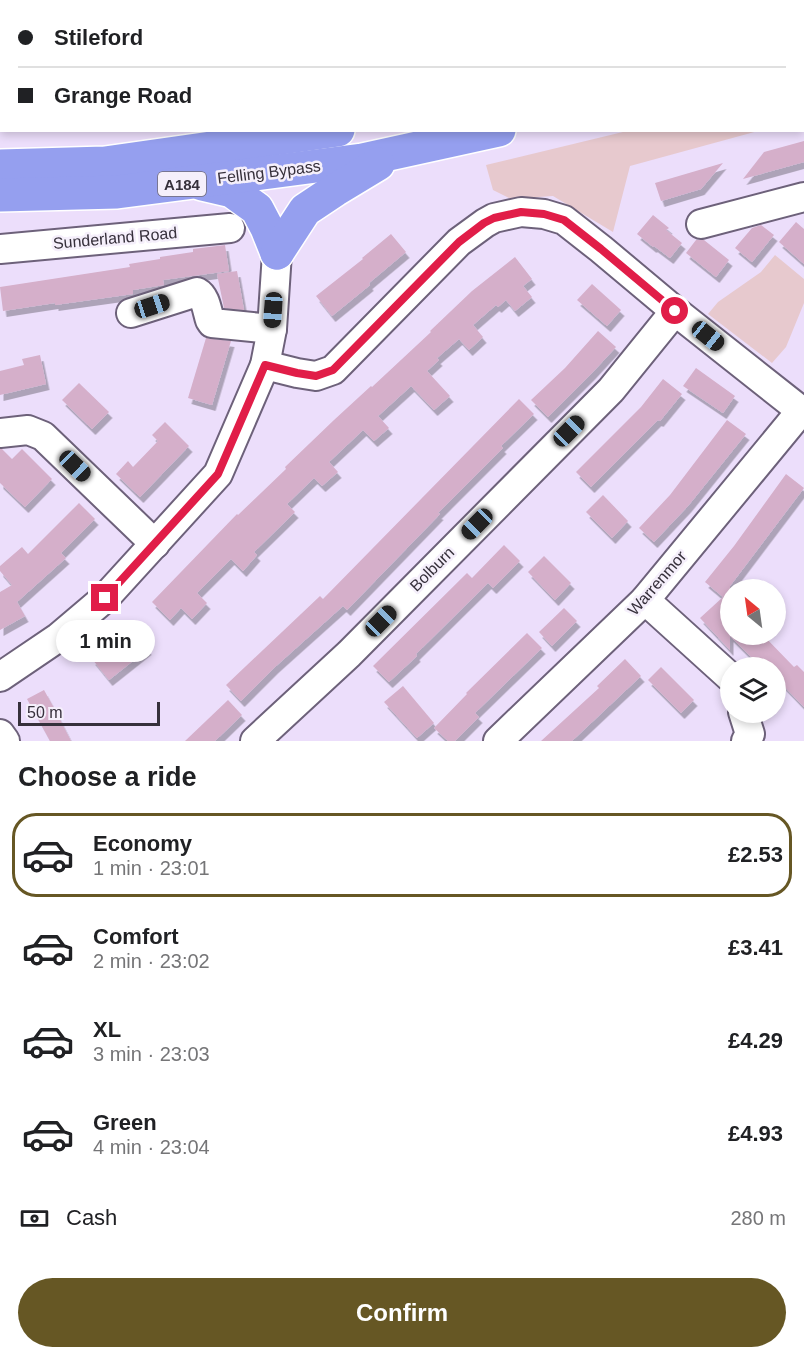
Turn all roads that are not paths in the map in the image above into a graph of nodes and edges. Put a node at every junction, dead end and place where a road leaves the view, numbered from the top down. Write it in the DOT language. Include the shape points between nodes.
graph roads {
  1 [pos="324,132"];
  2 [pos="491,132"];
  3 [pos="395,153"];
  4 [pos="0,166"];
  5 [pos="193,182"];
  6 [pos="0,195"];
  7 [pos="804,196"];
  8 [pos="701,224"];
  9 [pos="230,228"];
  10 [pos="0,249"];
  11 [pos="278,253"];
  12 [pos="675,311"];
  13 [pos="131,313"];
  14 [pos="272,329"];
  15 [pos="265,365"];
  16 [pos="803,412"];
  17 [pos="0,434"];
  18 [pos="155,543"];
  19 [pos="645,600"];
  20 [pos="720,668"];
  21 [pos="0,677"];
  22 [pos="746,723"];
  23 [pos="0,734"];
  24 [pos="5,741"];
  25 [pos="255,741"];
  26 [pos="498,741"];
  27 [pos="746,741"];
  1 -- 4 [label="highway, Felling Bypass / A184" via="105,163"];
  2 -- 3 [label="highway, Felling Bypass / A184"];
  3 -- 5 [label="highway, Felling Bypass / A184"];
  3 -- 11 [label="highway" via="305,210"];
  5 -- 6 [label="highway, Felling Bypass / A184" via="117,192"];
  5 -- 11 [label="highway" via="232,191 257,209"];
  7 -- 8 [label="street"];
  9 -- 10 [label="street, Sunderland Road"];
  11 -- 14 [label="street"];
  12 -- 15 [label="street" via="564,220 521,212 494,218 459,242 333,370 316,376"];
  12 -- 16 [label="street"];
  12 -- 25 [label="street, Bolburn" via="610,390 349,654"];
  13 -- 14 [label="street" via="197,292 204,298 212,323"];
  14 -- 15 [label="street"];
  15 -- 18 [label="street" via="218,474"];
  16 -- 19 [label="street, Warrenmor"];
  17 -- 18 [label="street" via="28,430 43,436"];
  18 -- 21 [label="street" via="105,598 59,637"];
  19 -- 20 [label="street"];
  19 -- 26 [label="street, Warrenmor"];
  22 -- 27 [label="street" via="750,734"];
  23 -- 24 [label="street"];
}
